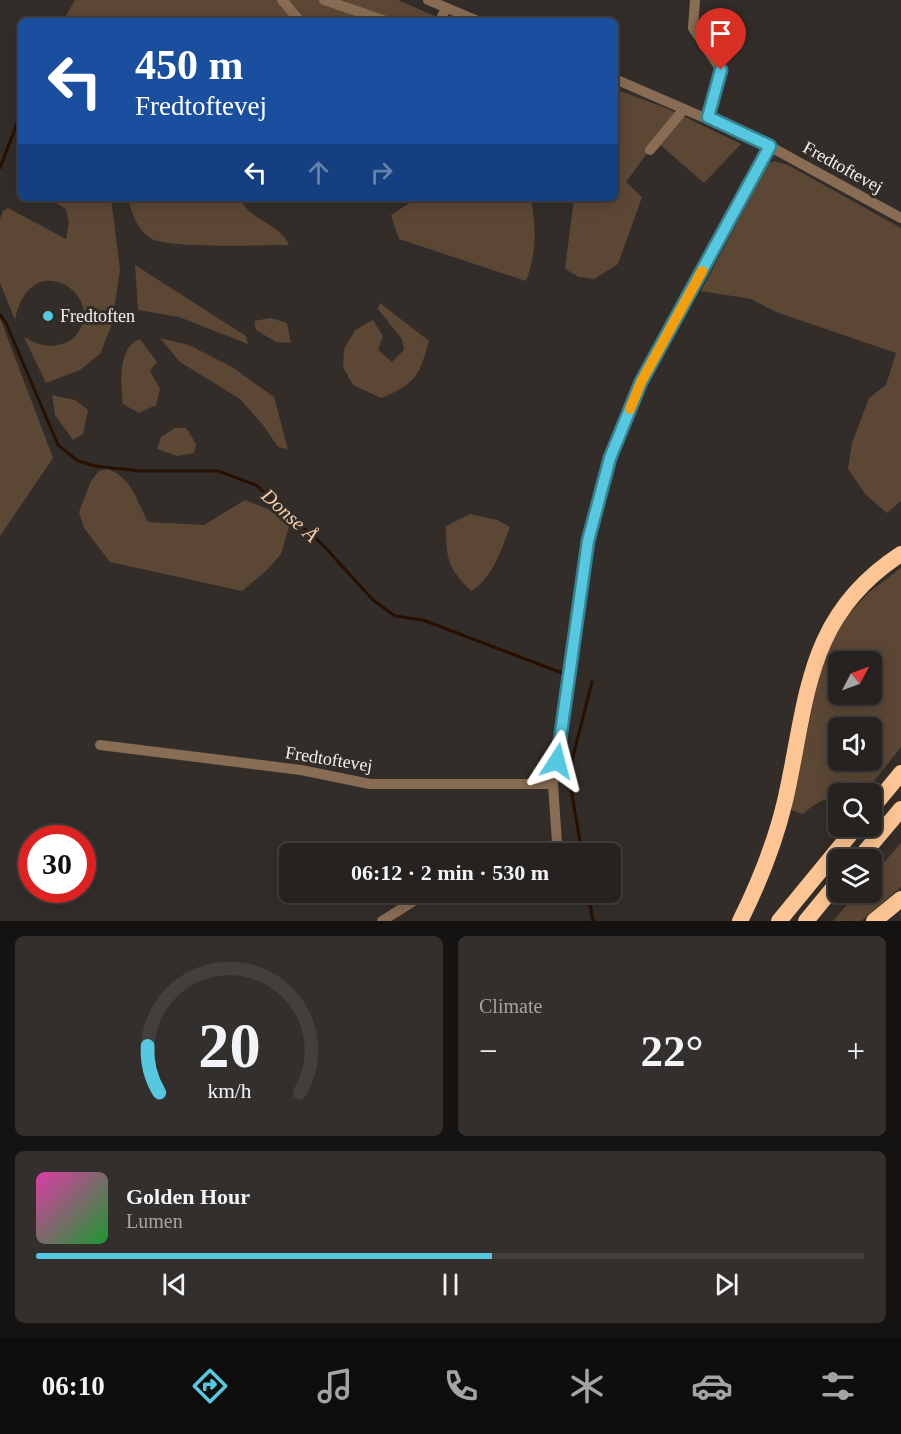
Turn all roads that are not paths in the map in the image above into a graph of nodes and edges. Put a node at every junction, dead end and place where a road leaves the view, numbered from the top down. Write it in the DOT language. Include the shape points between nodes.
graph roads {
  1 [pos="282,0"];
  2 [pos="324,0"];
  3 [pos="428,0"];
  4 [pos="695,0"];
  5 [pos="446,8"];
  6 [pos="297,18"];
  7 [pos="377,18"];
  8 [pos="441,18"];
  9 [pos="471,18"];
  10 [pos="618,80"];
  11 [pos="684,109"];
  12 [pos="708,117"];
  13 [pos="770,146"];
  14 [pos="650,150"];
  15 [pos="901,218"];
  16 [pos="901,554"];
  17 [pos="100,745"];
  18 [pos="901,773"];
  19 [pos="553,784"];
  20 [pos="882,796"];
  21 [pos="901,809"];
  22 [pos="848,837"];
  23 [pos="558,843"];
  24 [pos="867,849"];
  25 [pos="828,894"];
  26 [pos="901,899"];
  27 [pos="411,903"];
  28 [pos="382,921"];
  29 [pos="740,921"];
  30 [pos="779,921"];
  31 [pos="806,921"];
  32 [pos="874,921"];
  1 -- 6 [label="street"];
  2 -- 7 [label="street"];
  3 -- 5 [label="street"];
  4 -- 12 [label="street" via="693,28 721,70"];
  5 -- 8 [label="street"];
  5 -- 9 [label="street"];
  10 -- 11 [label="street, Fredtoftevej"];
  11 -- 12 [label="street, Fredtoftevej"];
  11 -- 14 [label="street"];
  12 -- 13 [label="street, Fredtoftevej"];
  13 -- 15 [label="street, Fredtoftevej"];
  13 -- 19 [label="street" via="641,382 610,458 588,541"];
  16 -- 29 [label="highway" via="852,597 823,641 805,695 785,802 759,884"];
  17 -- 19 [label="street, Fredtoftevej" via="301,770 370,784"];
  18 -- 20 [label="highway"];
  19 -- 23 [label="street"];
  21 -- 24 [label="highway"];
  22 -- 30 [label="highway"];
  25 -- 31 [label="highway"];
  26 -- 32 [label="highway"];
  27 -- 28 [label="street"];
}
